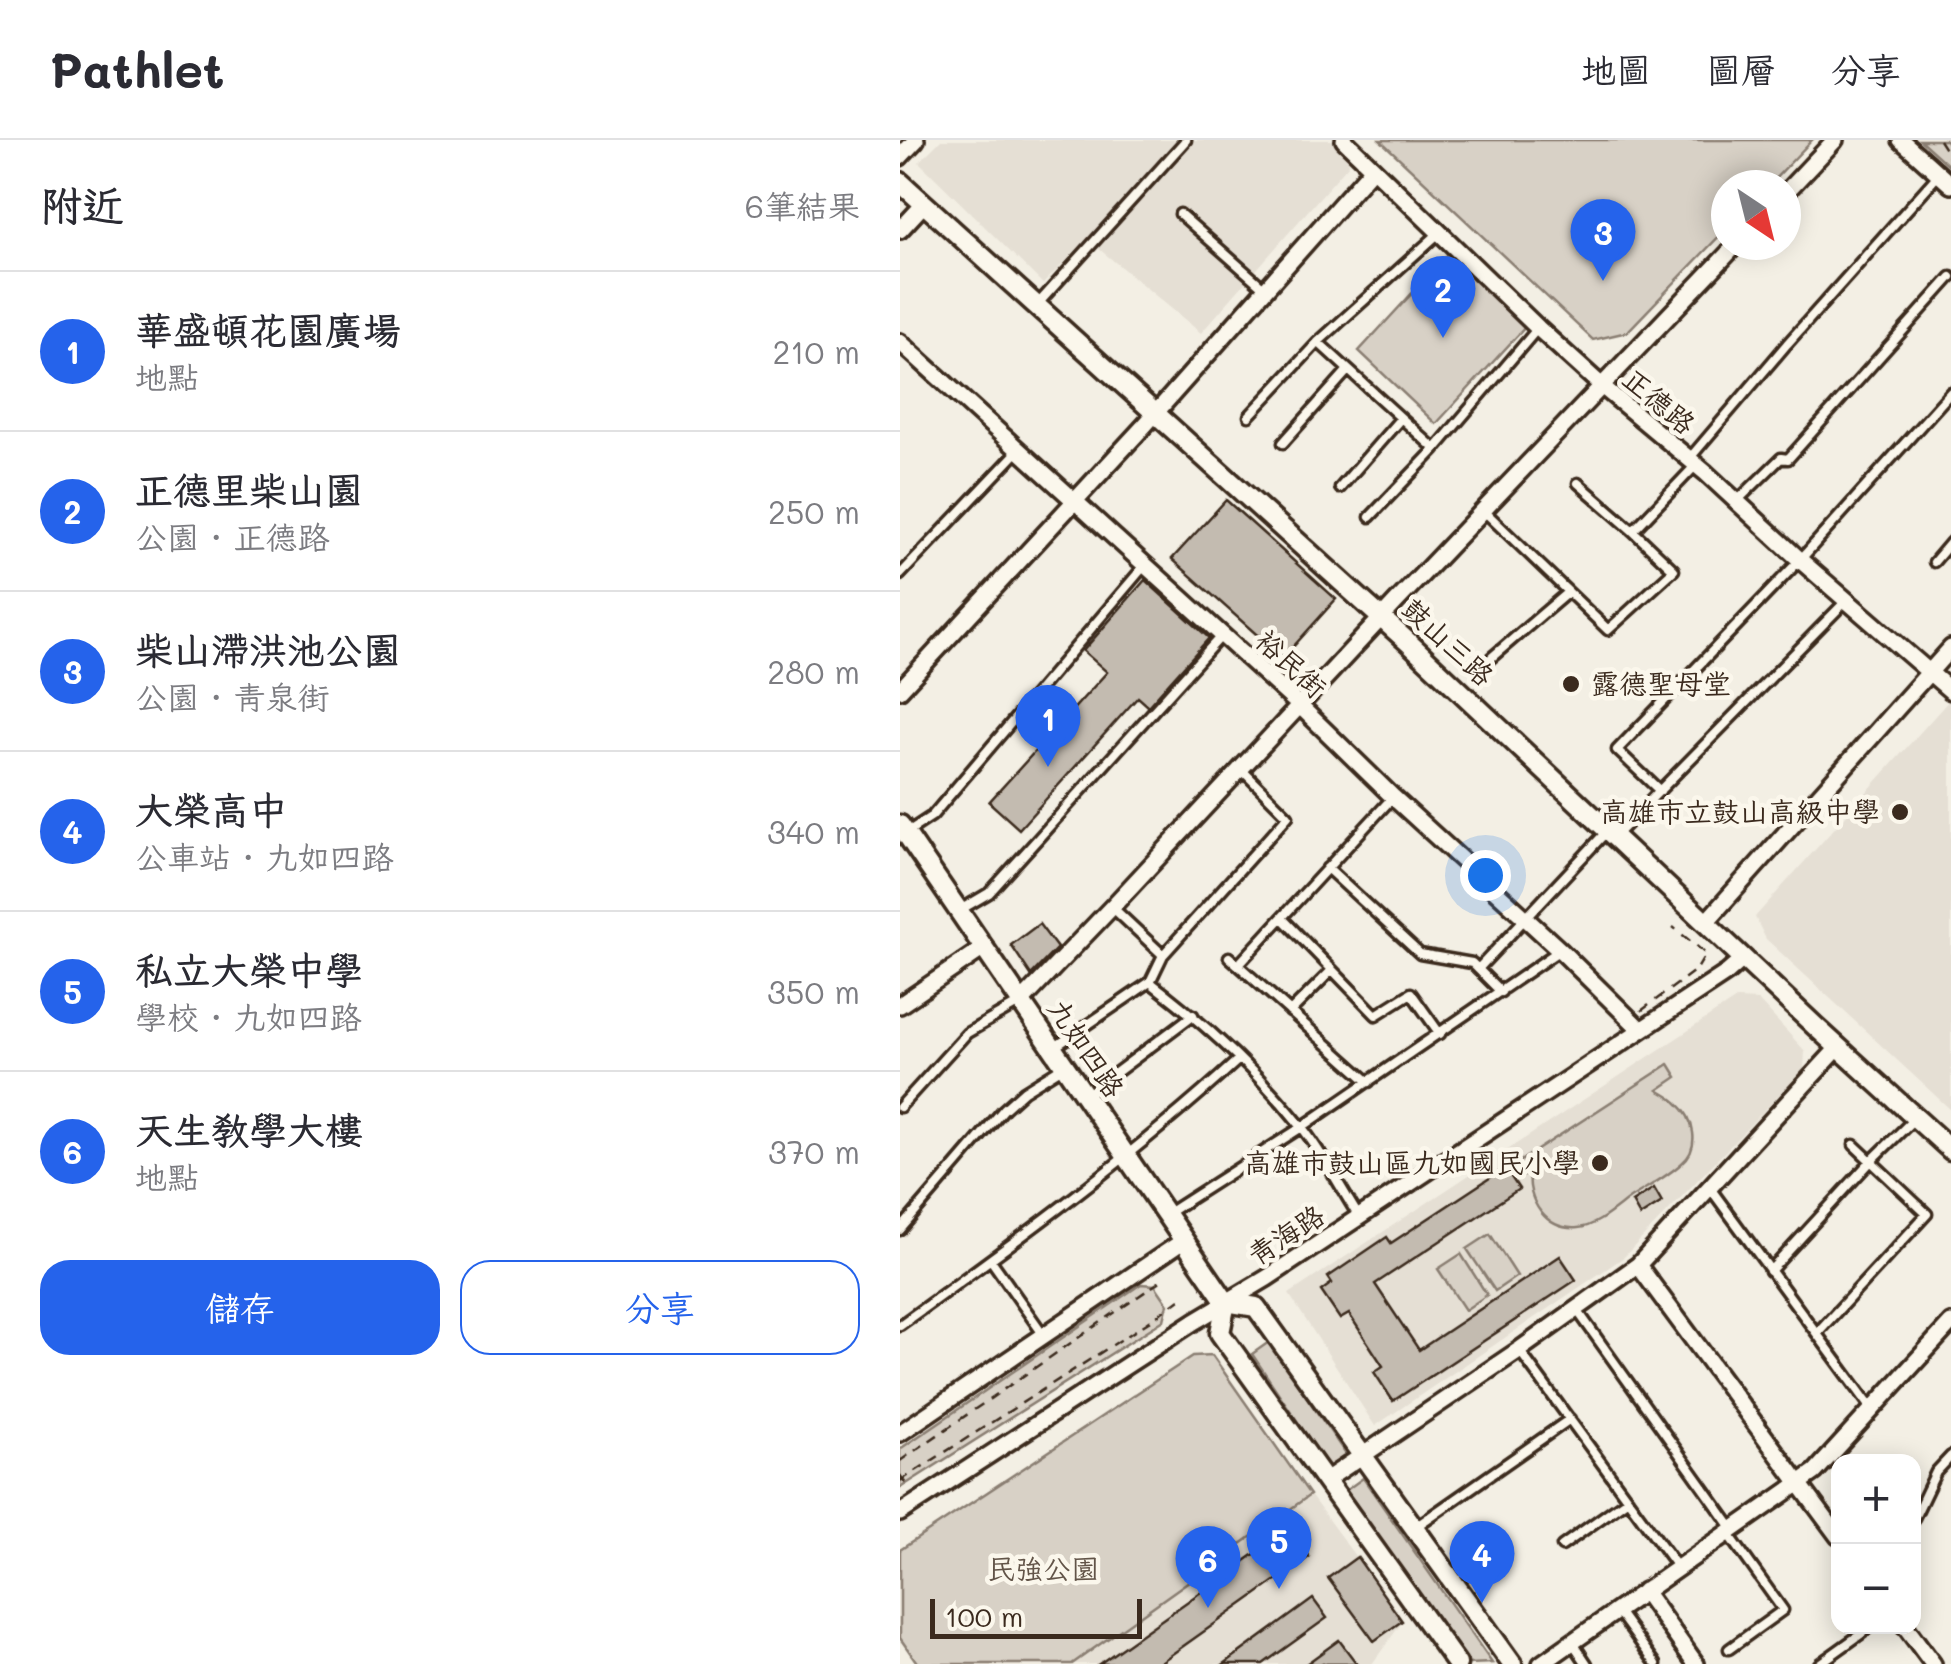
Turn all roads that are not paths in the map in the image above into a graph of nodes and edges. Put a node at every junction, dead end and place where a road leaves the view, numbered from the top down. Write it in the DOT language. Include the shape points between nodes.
graph roads {
  1 [pos="916,140"];
  2 [pos="1186,140"];
  3 [pos="1344,140"];
  4 [pos="1835,140"];
  5 [pos="1901,140"];
  6 [pos="900,158"];
  7 [pos="1373,168"];
  8 [pos="1801,176"];
  9 [pos="1945,180"];
  10 [pos="900,182"];
  11 [pos="924,204"];
  12 [pos="1180,214"];
  13 [pos="900,230"];
  14 [pos="1439,233"];
  15 [pos="1722,260"];
  16 [pos="1951,277"];
  17 [pos="1266,289"];
  18 [pos="1036,306"];
  19 [pos="1538,328"];
  20 [pos="900,342"];
  21 [pos="1318,342"];
  22 [pos="1348,370"];
  23 [pos="1603,387"];
  24 [pos="1951,392"];
  25 [pos="1156,414"];
  26 [pos="1250,416"];
  27 [pos="1401,418"];
  28 [pos="1282,443"];
  29 [pos="1019,450"];
  30 [pos="1435,450"];
  31 [pos="1693,462"];
  32 [pos="1578,483"];
  33 [pos="1340,488"];
  34 [pos="1076,500"];
  35 [pos="1736,502"];
  36 [pos="1483,510"];
  37 [pos="1370,518"];
  38 [pos="1633,531"];
  39 [pos="1951,542"];
  40 [pos="1800,560"];
  41 [pos="1934,562"];
  42 [pos="1145,564"];
  43 [pos="900,575"];
  44 [pos="1568,592"];
  45 [pos="1848,599"];
  46 [pos="1381,618"];
  47 [pos="1222,635"];
  48 [pos="1951,648"];
  49 [pos="1492,658"];
  50 [pos="1929,672"];
  51 [pos="900,690"];
  52 [pos="1951,691"];
  53 [pos="1300,705"];
  54 [pos="1240,768"];
  55 [pos="1660,791"];
  56 [pos="1393,796"];
  57 [pos="903,829"];
  58 [pos="1611,833"];
  59 [pos="1327,868"];
  60 [pos="1112,907"];
  61 [pos="959,910"];
  62 [pos="1282,918"];
  63 [pos="1526,919"];
  64 [pos="1706,922"];
  65 [pos="984,947"];
  66 [pos="1560,950"];
  67 [pos="1163,955"];
  68 [pos="1229,957"];
  69 [pos="1744,958"];
  70 [pos="1238,965"];
  71 [pos="1332,970"];
  72 [pos="1478,970"];
  73 [pos="1150,982"];
  74 [pos="1501,992"];
  75 [pos="1022,1002"];
  76 [pos="900,1005"];
  77 [pos="1290,1012"];
  78 [pos="1193,1014"];
  79 [pos="1642,1030"];
  80 [pos="1440,1034"];
  81 [pos="1838,1048"];
  82 [pos="1052,1049"];
  83 [pos="1239,1060"];
  84 [pos="1064,1066"];
  85 [pos="1369,1082"];
  86 [pos="1085,1096"];
  87 [pos="900,1107"];
  88 [pos="1915,1118"];
  89 [pos="1302,1128"];
  90 [pos="1854,1145"];
  91 [pos="1951,1150"];
  92 [pos="1126,1157"];
  93 [pos="1871,1161"];
  94 [pos="1710,1188"];
  95 [pos="1165,1215"];
  96 [pos="1360,1217"];
  97 [pos="900,1230"];
  98 [pos="1182,1241"];
  99 [pos="991,1260"];
  100 [pos="1638,1266"];
  101 [pos="1770,1271"];
  102 [pos="1226,1302"];
  103 [pos="1577,1310"];
  104 [pos="1951,1322"];
  105 [pos="900,1325"];
  106 [pos="1817,1333"];
  107 [pos="1043,1334"];
  108 [pos="1519,1350"];
  109 [pos="1872,1408"];
  110 [pos="1570,1419"];
  111 [pos="900,1433"];
  112 [pos="1362,1454"];
  113 [pos="1951,1456"];
  114 [pos="1326,1480"];
  115 [pos="1799,1483"];
  116 [pos="1628,1499"];
  117 [pos="1921,1503"];
  118 [pos="900,1513"];
  119 [pos="1831,1526"];
  120 [pos="1414,1528"];
  121 [pos="1731,1531"];
  122 [pos="1562,1546"];
  123 [pos="1678,1568"];
  124 [pos="1644,1591"];
  125 [pos="1618,1610"];
  126 [pos="1861,1634"];
  127 [pos="1911,1634"];
  128 [pos="1572,1642"];
  129 [pos="1729,1650"];
  130 [pos="1457,1664"];
  131 [pos="1512,1664"];
  132 [pos="1541,1664"];
  133 [pos="1587,1664"];
  134 [pos="1656,1664"];
  135 [pos="1696,1664"];
  136 [pos="1819,1664"];
  137 [pos="1933,1664"];
  1 -- 6 [label="street"];
  2 -- 18 [label="lane"];
  3 -- 7 [label="street, 正德路"];
  4 -- 8 [label="street"];
  5 -- 9 [label="street"];
  7 -- 14 [label="street, 正德路"];
  7 -- 17 [label="street"];
  9 -- 31 [label="lane" via="1787,344"];
  10 -- 11 [label="street, 鼓山三路"];
  11 -- 13 [label="street"];
  11 -- 18 [label="street, 鼓山三路"];
  12 -- 17 [label="lane"];
  14 -- 19 [label="street, 正德路"];
  14 -- 21 [label="lane"];
  15 -- 23 [label="street"];
  16 -- 35 [label="lane" via="1788,458"];
  17 -- 25 [label="street"];
  18 -- 25 [label="street, 鼓山三路"];
  19 -- 23 [label="street, 正德路"];
  19 -- 30 [label="lane"];
  20 -- 29 [label="street, 裕民街"];
  21 -- 22 [label="lane"];
  21 -- 26 [label="lane"];
  22 -- 27 [label="lane"];
  22 -- 28 [label="lane"];
  23 -- 31 [label="street, 正德路"];
  23 -- 36 [label="street"];
  24 -- 40 [label="lane"];
  25 -- 34 [label="street"];
  25 -- 46 [label="street, 鼓山三路"];
  27 -- 30 [label="lane"];
  27 -- 33 [label="lane"];
  29 -- 34 [label="street, 裕民街"];
  29 -- 43 [label="lane"];
  30 -- 37 [label="lane"];
  31 -- 35 [label="street, 正德路"];
  31 -- 38 [label="lane"];
  32 -- 38 [label="lane"];
  34 -- 42 [label="street, 裕民街"];
  34 -- 51 [label="street"];
  35 -- 40 [label="street, 正德路"];
  36 -- 44 [label="lane"];
  36 -- 46 [label="street"];
  38 -- 44 [label="lane" via="1674,570 1608,630"];
  39 -- 41 [label="lane"];
  40 -- 45 [label="street, 正德路"];
  40 -- 55 [label="lane" via="1617,750"];
  42 -- 47 [label="street, 裕民街"];
  42 -- 57 [label="lane" via="932,816"];
  44 -- 49 [label="lane"];
  45 -- 50 [label="street, 正德路"];
  45 -- 55 [label="lane"];
  46 -- 53 [label="street"];
  46 -- 58 [label="street, 鼓山三路"];
  47 -- 53 [label="street, 裕民街"];
  47 -- 61 [label="lane" via="989,893"];
  48 -- 50 [label="street"];
  50 -- 52 [label="street, 正德路"];
  50 -- 64 [label="street"];
  53 -- 54 [label="street"];
  53 -- 56 [label="street, 裕民街"];
  54 -- 60 [label="street"];
  54 -- 67 [label="lane" via="1288,816"];
  55 -- 58 [label="lane"];
  56 -- 59 [label="lane"];
  56 -- 63 [label="street, 裕民街"];
  57 -- 61 [label="street, 九如四路"];
  58 -- 63 [label="lane"];
  58 -- 64 [label="street, 鼓山三路"];
  59 -- 62 [label="lane"];
  59 -- 72 [label="lane" via="1420,954 1472,963"];
  60 -- 67 [label="lane"];
  60 -- 75 [label="street"];
  61 -- 65 [label="street, 九如四路"];
  62 -- 70 [label="lane"];
  62 -- 71 [label="lane"];
  63 -- 66 [label="street, 裕民街"];
  63 -- 72 [label="lane"];
  64 -- 69 [label="street, 鼓山三路"];
  65 -- 75 [label="street, 九如四路"];
  65 -- 76 [label="street"];
  66 -- 74 [label="lane"];
  66 -- 79 [label="street, 裕民街"];
  67 -- 73 [label="lane"];
  68 -- 70 [label="lane"];
  69 -- 79 [label="street, 青海路"];
  69 -- 81 [label="street, 鼓山三路"];
  70 -- 77 [label="lane"];
  71 -- 77 [label="lane"];
  71 -- 80 [label="lane" via="1376,1015 1411,992"];
  72 -- 74 [label="lane"];
  73 -- 78 [label="lane"];
  73 -- 82 [label="lane"];
  74 -- 80 [label="lane"];
  75 -- 82 [label="street, 九如四路"];
  75 -- 87 [label="lane" via="967,1033"];
  77 -- 85 [label="lane"];
  78 -- 83 [label="lane"];
  78 -- 86 [label="lane"];
  79 -- 96 [label="street, 青海路"];
  80 -- 85 [label="lane"];
  81 -- 88 [label="street, 鼓山三路"];
  81 -- 94 [label="street"];
  82 -- 84 [label="street, 九如四路"];
  83 -- 89 [label="lane"];
  83 -- 92 [label="lane"];
  84 -- 86 [label="street, 九如四路"];
  84 -- 97 [label="lane" via="1004,1109"];
  85 -- 89 [label="lane"];
  86 -- 92 [label="street, 九如四路"];
  88 -- 91 [label="street, 鼓山三路"];
  88 -- 93 [label="lane"];
  89 -- 95 [label="lane"];
  89 -- 96 [label="lane"];
  90 -- 93 [label="lane"];
  92 -- 95 [label="street, 九如四路"];
  92 -- 99 [label="lane"];
  93 -- 101 [label="lane"];
  93 -- 106 [label="lane" via="1927,1214"];
  94 -- 100 [label="street"];
  94 -- 101 [label="lane"];
  95 -- 98 [label="street, 九如四路"];
  96 -- 102 [label="street, 青海路"];
  98 -- 102 [label="street, 九如四路"];
  98 -- 107 [label="street"];
  99 -- 105 [label="lane"];
  99 -- 107 [label="lane"];
  100 -- 103 [label="street"];
  100 -- 115 [label="street"];
  101 -- 106 [label="lane"];
  102 -- 112 [label="street, 九如四路" via="1256,1306"];
  102 -- 114 [label="street, 九如四路" via="1220,1333"];
  102 -- 118 [label="street, 青海路"];
  103 -- 108 [label="street"];
  103 -- 121 [label="lane"];
  104 -- 109 [label="street"];
  106 -- 109 [label="lane"];
  107 -- 111 [label="street"];
  108 -- 110 [label="lane"];
  108 -- 112 [label="street"];
  109 -- 115 [label="street"];
  110 -- 116 [label="lane"];
  110 -- 120 [label="lane"];
  112 -- 114 [label="street"];
  112 -- 120 [label="street, 九如四路"];
  113 -- 117 [label="lane"];
  114 -- 130 [label="street, 九如四路"];
  115 -- 119 [label="street"];
  115 -- 121 [label="street"];
  116 -- 122 [label="lane"];
  116 -- 123 [label="lane"];
  120 -- 131 [label="street, 九如四路"];
  121 -- 123 [label="street"];
  121 -- 129 [label="lane" via="1783,1610"];
  123 -- 124 [label="street"];
  124 -- 125 [label="street"];
  124 -- 135 [label="street"];
  125 -- 128 [label="street"];
  125 -- 134 [label="lane"];
  126 -- 136 [label="lane"];
  127 -- 137 [label="street"];
  128 -- 132 [label="street"];
  128 -- 133 [label="lane"];
}
